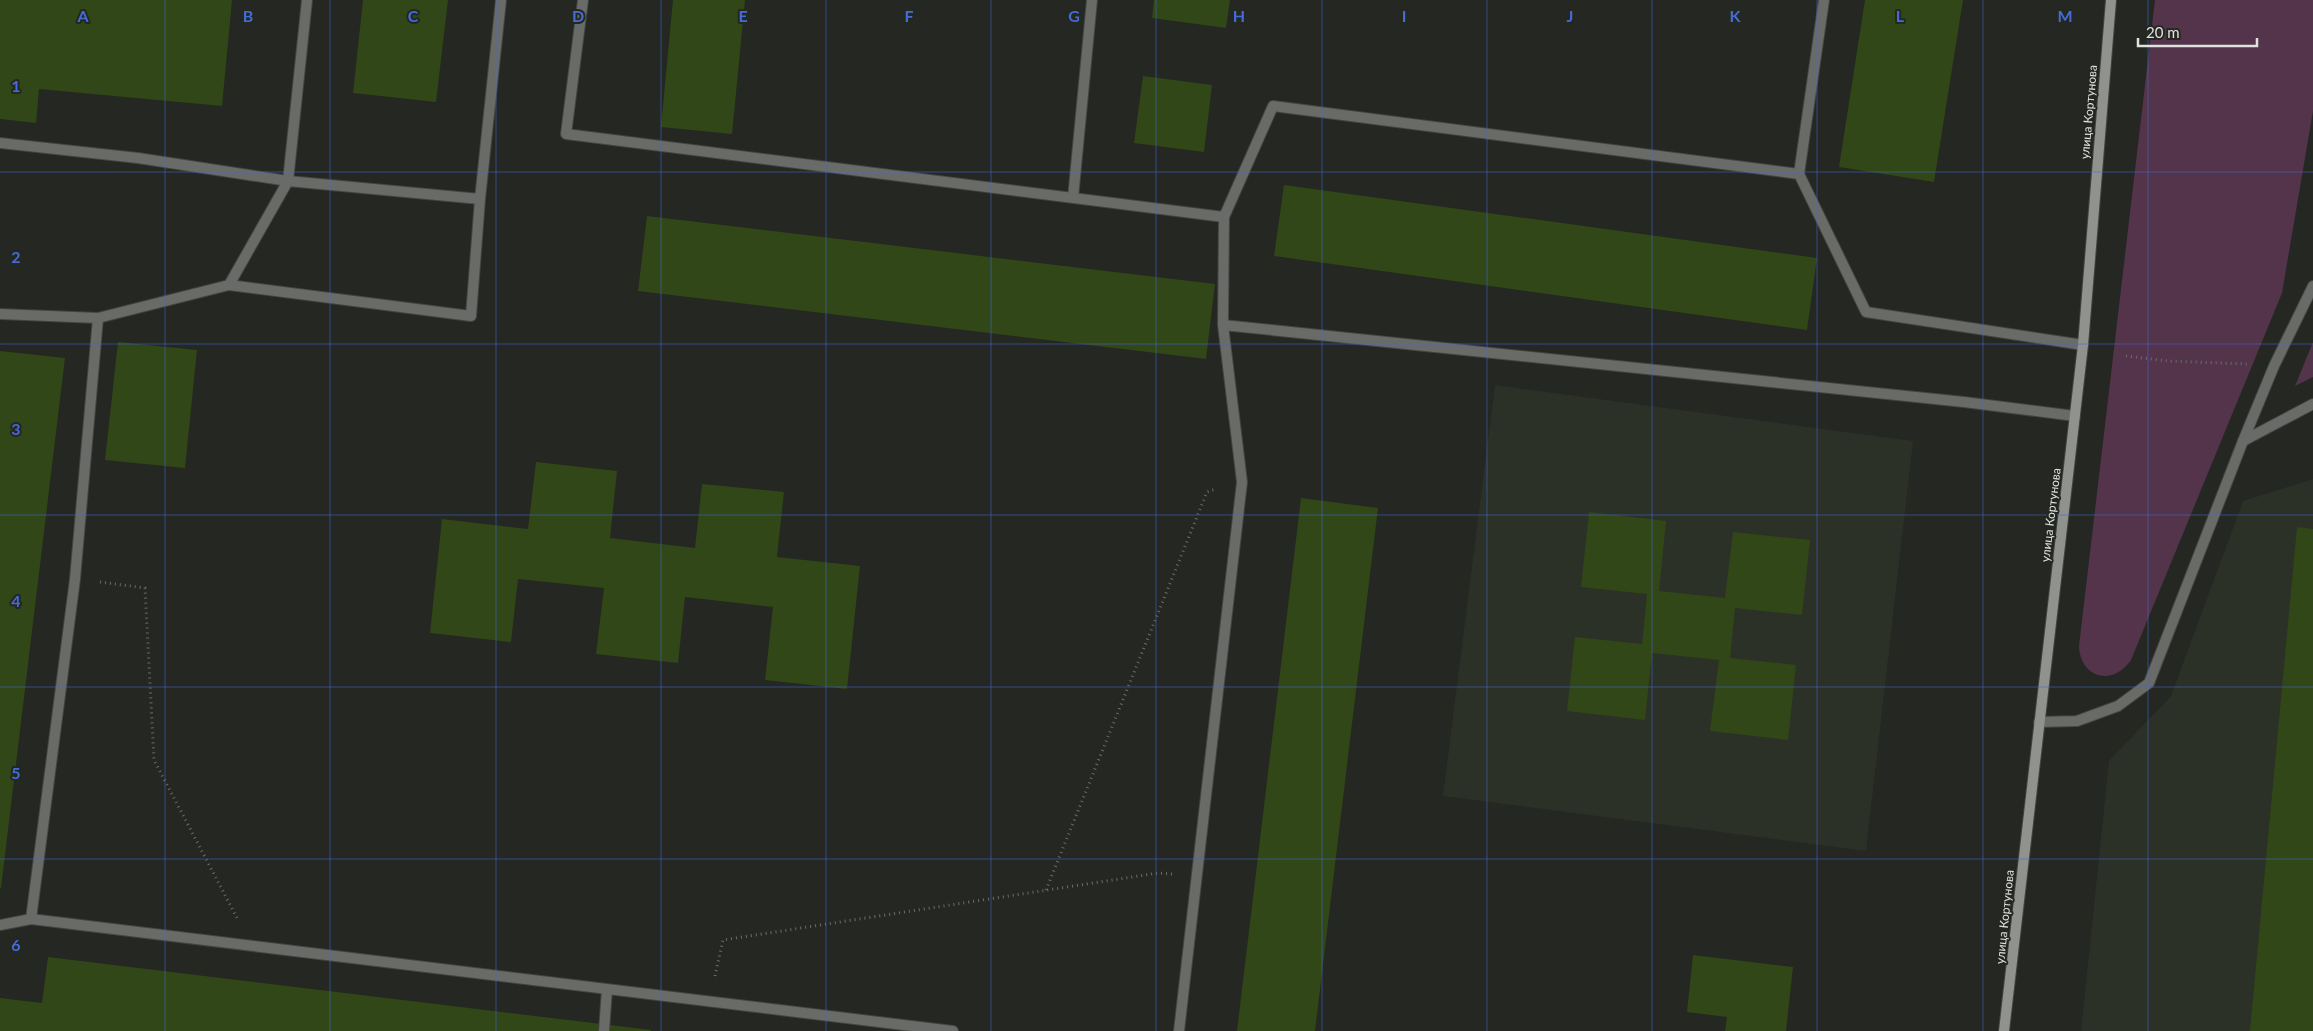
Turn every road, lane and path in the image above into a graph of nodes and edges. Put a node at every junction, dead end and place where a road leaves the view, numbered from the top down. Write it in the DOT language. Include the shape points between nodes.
graph roads {
  1 [pos="307,0"];
  2 [pos="501,0"];
  3 [pos="583,0"];
  4 [pos="1092,0"];
  5 [pos="1824,0"];
  6 [pos="2111,0"];
  7 [pos="0,143"];
  8 [pos="1799,174"];
  9 [pos="288,181"];
  10 [pos="480,198"];
  11 [pos="1073,198"];
  12 [pos="1224,217"];
  13 [pos="229,285"];
  14 [pos="2313,286"];
  15 [pos="0,314"];
  16 [pos="98,318"];
  17 [pos="1223,325"];
  18 [pos="2083,345"];
  19 [pos="2126,356"];
  20 [pos="2274,366"];
  21 [pos="2313,404"];
  22 [pos="2075,416"];
  23 [pos="2243,441"];
  24 [pos="1242,482"];
  25 [pos="75,579"];
  26 [pos="2039,722"];
  27 [pos="1197,876"];
  28 [pos="1045,891"];
  29 [pos="31,919"];
  30 [pos="0,925"];
  31 [pos="251,946"];
  32 [pos="607,989"];
  33 [pos="710,1002"];
  34 [pos="604,1031"];
  35 [pos="953,1031"];
  36 [pos="1179,1031"];
  37 [pos="2004,1031"];
  1 -- 9 [label="street"];
  2 -- 10 [label="street"];
  3 -- 11 [label="street" via="566,134"];
  4 -- 11 [label="street"];
  5 -- 8 [label="street"];
  6 -- 18 [label="street, улица Кортунова"];
  7 -- 9 [label="street" via="138,158"];
  8 -- 12 [label="street" via="1273,106"];
  8 -- 18 [label="street" via="1866,312"];
  9 -- 10 [label="street"];
  9 -- 13 [label="street"];
  10 -- 13 [label="street" via="471,316"];
  11 -- 12 [label="street"];
  12 -- 17 [label="street"];
  13 -- 16 [label="street"];
  14 -- 20 [label="street"];
  15 -- 16 [label="street"];
  16 -- 25 [label="street"];
  17 -- 22 [label="street"];
  17 -- 24 [label="street"];
  18 -- 22 [label="street, улица Кортунова"];
  19 -- 20 [label="path"];
  20 -- 23 [label="street"];
  21 -- 23 [label="street"];
  22 -- 26 [label="street, улица Кортунова"];
  23 -- 26 [label="street" via="2148,682 2118,706 2076,721"];
  24 -- 27 [label="street"];
  24 -- 28 [label="path" via="1207,492"];
  25 -- 29 [label="street"];
  25 -- 31 [label="path" via="145,588 154,760"];
  26 -- 37 [label="street, улица Кортунова"];
  27 -- 28 [label="path" via="1158,873"];
  27 -- 36 [label="street"];
  28 -- 33 [label="path" via="722,940"];
  29 -- 30 [label="street"];
  29 -- 31 [label="street"];
  31 -- 32 [label="street"];
  32 -- 33 [label="street"];
  32 -- 34 [label="street"];
  33 -- 35 [label="street"];
}
